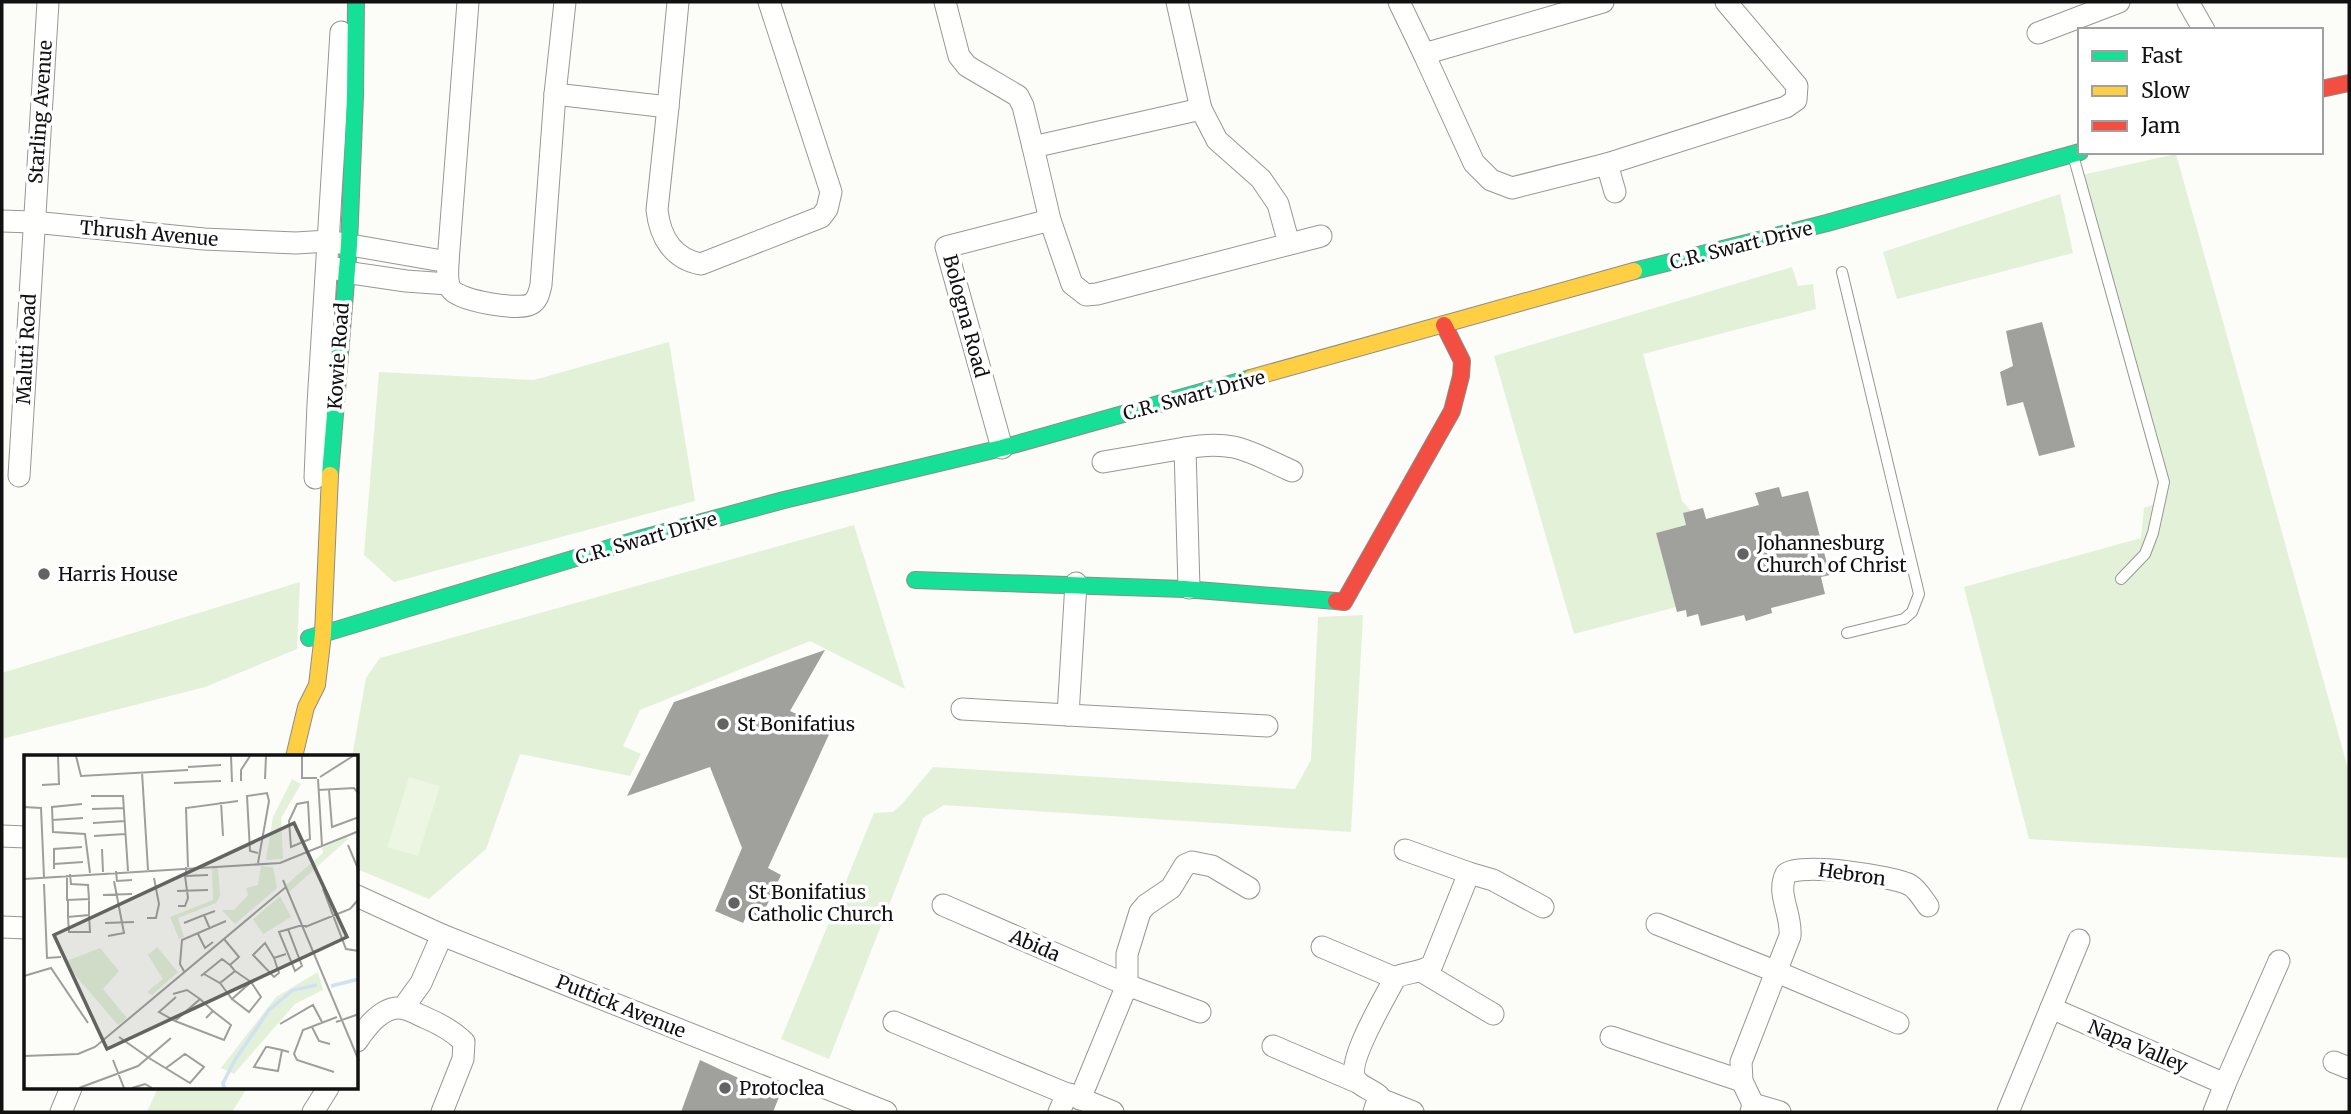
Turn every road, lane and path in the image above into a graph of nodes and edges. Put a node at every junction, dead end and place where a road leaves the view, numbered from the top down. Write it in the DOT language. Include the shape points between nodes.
graph roads {
  1 [pos="48,2"];
  2 [pos="344,2"];
  3 [pos="356,2"];
  4 [pos="468,2"];
  5 [pos="565,2"];
  6 [pos="678,2"];
  7 [pos="769,2"];
  8 [pos="945,2"];
  9 [pos="1177,2"];
  10 [pos="1399,2"];
  11 [pos="1604,2"];
  12 [pos="1726,2"];
  13 [pos="2119,2"];
  14 [pos="2188,2"];
  15 [pos="2203,28"];
  16 [pos="2038,33"];
  17 [pos="1424,54"];
  18 [pos="2349,83"];
  19 [pos="2323,89"];
  20 [pos="555,93"];
  21 [pos="668,107"];
  22 [pos="1200,109"];
  23 [pos="1033,147"];
  24 [pos="2076,153"];
  25 [pos="1606,164"];
  26 [pos="1615,192"];
  27 [pos="1050,220"];
  28 [pos="2,221"];
  29 [pos="33,222"];
  30 [pos="1321,236"];
  31 [pos="296,243"];
  32 [pos="339,243"];
  33 [pos="1289,244"];
  34 [pos="448,262"];
  35 [pos="336,268"];
  36 [pos="1842,272"];
  37 [pos="448,284"];
  38 [pos="1444,325"];
  39 [pos="1002,447"];
  40 [pos="1185,448"];
  41 [pos="1103,462"];
  42 [pos="1293,471"];
  43 [pos="19,476"];
  44 [pos="324,579"];
  45 [pos="2121,579"];
  46 [pos="915,580"];
  47 [pos="1076,583"];
  48 [pos="1188,588"];
  49 [pos="343,598"];
  50 [pos="361,606"];
  51 [pos="391,614"];
  52 [pos="1847,633"];
  53 [pos="316,636"];
  54 [pos="306,707"];
  55 [pos="962,709"];
  56 [pos="1068,715"];
  57 [pos="1267,726"];
  58 [pos="294,755"];
  59 [pos="2,836"];
  60 [pos="24,837"];
  61 [pos="1405,850"];
  62 [pos="1469,873"];
  63 [pos="1249,888"];
  64 [pos="359,897"];
  65 [pos="943,905"];
  66 [pos="1928,906"];
  67 [pos="1543,907"];
  68 [pos="1657,924"];
  69 [pos="2,927"];
  70 [pos="24,928"];
  71 [pos="442,935"];
  72 [pos="2079,940"];
  73 [pos="1322,947"];
  74 [pos="2279,961"];
  75 [pos="1421,971"];
  76 [pos="1777,972"];
  77 [pos="1395,978"];
  78 [pos="1127,985"];
  79 [pos="403,1008"];
  80 [pos="2051,1008"];
  81 [pos="1200,1012"];
  82 [pos="1493,1014"];
  83 [pos="894,1022"];
  84 [pos="1898,1024"];
  85 [pos="359,1038"];
  86 [pos="1611,1038"];
  87 [pos="1273,1046"];
  88 [pos="1742,1081"];
  89 [pos="1357,1082"];
  90 [pos="2225,1084"];
  91 [pos="70,1090"];
  92 [pos="327,1090"];
  93 [pos="1069,1102"];
  94 [pos="1377,1106"];
  95 [pos="1752,1108"];
  96 [pos="61,1112"];
  97 [pos="313,1112"];
  98 [pos="442,1112"];
  99 [pos="886,1112"];
  100 [pos="1113,1112"];
  101 [pos="1413,1112"];
  102 [pos="1780,1112"];
  103 [pos="2008,1112"];
  104 [pos="2214,1112"];
  1 -- 29 [label="street, Starling Avenue"];
  2 -- 32 [label="street, Kowie Road"];
  3 -- 32 [label="street, Kowie Road" via="355,96"];
  4 -- 34 [label="street"];
  5 -- 20 [label="street"];
  6 -- 21 [label="street"];
  7 -- 21 [label="street" via="831,192 821,217 701,264 677,254 664,239 657,210"];
  8 -- 23 [label="street" via="958,56 1018,96"];
  9 -- 22 [label="street"];
  10 -- 17 [label="street"];
  11 -- 17 [label="street"];
  12 -- 25 [label="street" via="1797,86 1796,100"];
  13 -- 16 [label="street"];
  14 -- 15 [label="street"];
  17 -- 25 [label="street" via="1474,163 1491,180 1512,188"];
  18 -- 19 [label="street"];
  20 -- 21 [label="street"];
  20 -- 37 [label="street" via="538,296 529,306 520,307 472,300 454,294"];
  22 -- 23 [label="street"];
  22 -- 33 [label="street" via="1217,140 1261,179 1278,204"];
  23 -- 27 [label="street"];
  24 -- 38 [label="street, C.R. Swart Drive"];
  24 -- 45 [label="lane" via="2164,482 2145,554"];
  25 -- 26 [label="street"];
  27 -- 33 [label="street" via="1072,284 1086,295"];
  27 -- 39 [label="street, Bologna Road" via="946,247"];
  28 -- 29 [label="street, Thrush Avenue"];
  29 -- 31 [label="street, Thrush Avenue"];
  29 -- 43 [label="street, Maluti Road"];
  30 -- 33 [label="street"];
  31 -- 32 [label="street, Thrush Avenue"];
  31 -- 35 [label="street"];
  32 -- 34 [label="street, Thrush Avenue"];
  32 -- 35 [label="street, Kowie Road"];
  34 -- 37 [label="street"];
  35 -- 37 [label="street"];
  35 -- 44 [label="street, Kowie Road"];
  35 -- 53 [label="street, Kowie Road" via="318,404"];
  36 -- 52 [label="lane" via="1919,594 1904,619"];
  38 -- 39 [label="street, C.R. Swart Drive"];
  38 -- 48 [label="street" via="1462,361 1452,411 1345,602"];
  39 -- 51 [label="street, C.R. Swart Drive" via="639,539"];
  40 -- 41 [label="street"];
  40 -- 42 [label="street" via="1207,444 1239,447"];
  40 -- 48 [label="street"];
  44 -- 49 [label="street"];
  44 -- 53 [label="street, Kowie Road"];
  46 -- 47 [label="street"];
  47 -- 48 [label="street"];
  47 -- 56 [label="street"];
  50 -- 51 [label="street"];
  51 -- 53 [label="street, C.R. Swart Drive"];
  53 -- 54 [label="street, Kowie Road" via="302,688"];
  54 -- 58 [label="street, Kowie Road"];
  55 -- 56 [label="street"];
  56 -- 57 [label="street"];
  59 -- 60 [label="street"];
  61 -- 62 [label="street"];
  62 -- 67 [label="street" via="1493,880"];
  62 -- 75 [label="street" via="1432,965"];
  63 -- 78 [label="street" via="1212,866 1185,865 1171,888 1140,912 1127,954"];
  64 -- 71 [label="street, Puttick Avenue"];
  65 -- 78 [label="street, Abida"];
  66 -- 76 [label="street, Hebron" via="1913,887 1895,879 1812,868 1790,870 1781,888 1790,915 1790,936"];
  68 -- 76 [label="street"];
  69 -- 70 [label="street"];
  71 -- 79 [label="street" via="421,984"];
  71 -- 99 [label="street, Puttick Avenue"];
  72 -- 80 [label="street"];
  73 -- 77 [label="street"];
  74 -- 90 [label="street"];
  75 -- 77 [label="street"];
  75 -- 82 [label="street"];
  76 -- 84 [label="street"];
  76 -- 88 [label="street, Hebron" via="1743,1055"];
  77 -- 89 [label="street" via="1358,1053"];
  78 -- 81 [label="street, Abida"];
  78 -- 93 [label="street"];
  79 -- 85 [label="street" via="382,1014"];
  79 -- 98 [label="street" via="447,1028 464,1042 463,1059"];
  80 -- 90 [label="street, Napa Valley"];
  80 -- 103 [label="street"];
  83 -- 93 [label="street"];
  86 -- 88 [label="street"];
  87 -- 89 [label="street"];
  88 -- 95 [label="street"];
  89 -- 94 [label="street" via="1374,1092"];
  90 -- 104 [label="street"];
  91 -- 96 [label="street"];
  92 -- 97 [label="street"];
  93 -- 100 [label="street"];
  94 -- 101 [label="street"];
  95 -- 102 [label="street"];
}
